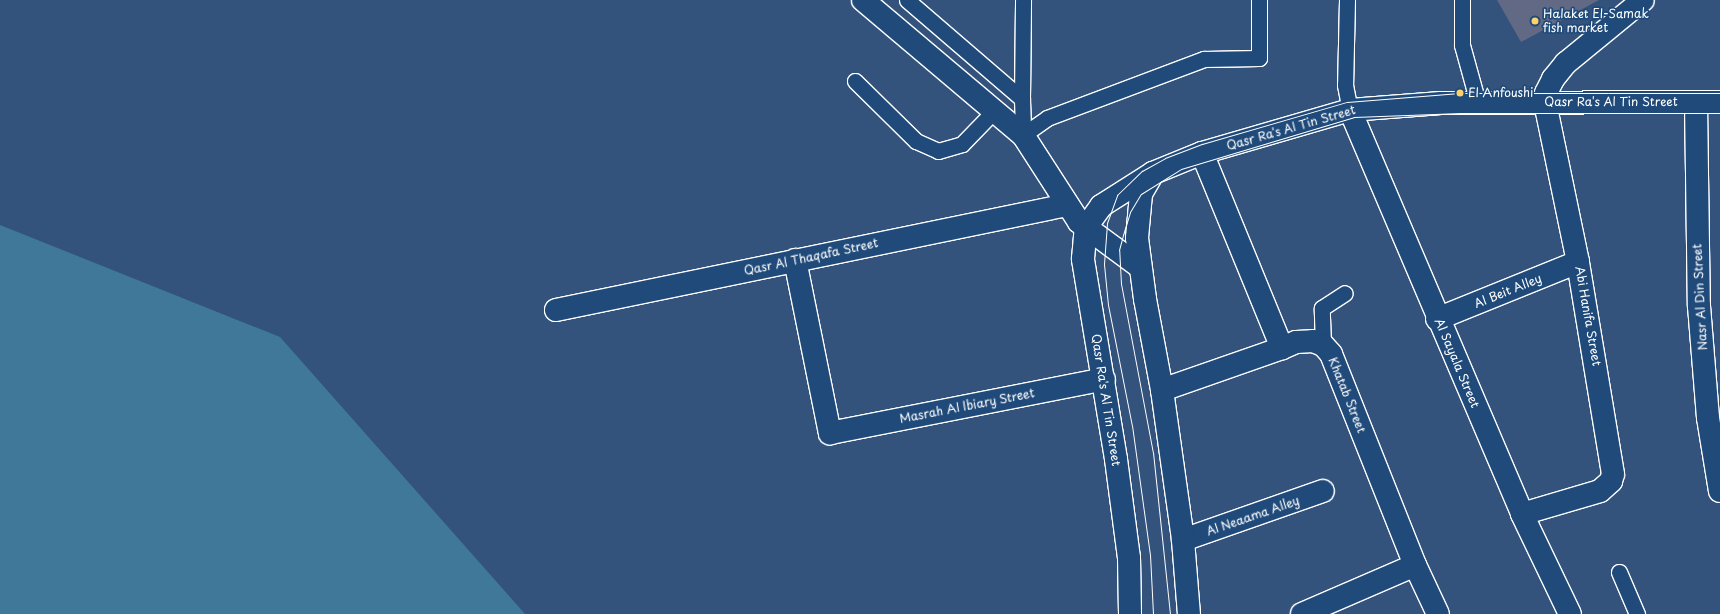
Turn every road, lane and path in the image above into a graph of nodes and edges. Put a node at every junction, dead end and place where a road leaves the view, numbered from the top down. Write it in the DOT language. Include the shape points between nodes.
graph roads {
  1 [pos="863,0"];
  2 [pos="907,0"];
  3 [pos="1023,0"];
  4 [pos="1259,0"];
  5 [pos="1347,0"];
  6 [pos="1462,0"];
  7 [pos="1643,0"];
  8 [pos="855,81"];
  9 [pos="1022,99"];
  10 [pos="1696,102"];
  11 [pos="1720,102"];
  12 [pos="1478,103"];
  13 [pos="1545,103"];
  14 [pos="1350,110"];
  15 [pos="994,111"];
  16 [pos="1023,135"];
  17 [pos="1202,154"];
  18 [pos="1153,173"];
  19 [pos="1067,205"];
  20 [pos="1086,227"];
  21 [pos="795,260"];
  22 [pos="1578,262"];
  23 [pos="1140,266"];
  24 [pos="1346,293"];
  25 [pos="556,310"];
  26 [pos="1437,319"];
  27 [pos="1323,345"];
  28 [pos="1282,348"];
  29 [pos="1104,379"];
  30 [pos="1162,390"];
  31 [pos="1323,491"];
  32 [pos="1720,491"];
  33 [pos="1522,514"];
  34 [pos="1183,540"];
  35 [pos="1415,565"];
  36 [pos="1619,572"];
  37 [pos="1315,612"];
  38 [pos="1130,614"];
  39 [pos="1189,614"];
  40 [pos="1438,614"];
  41 [pos="1570,614"];
  42 [pos="1637,614"];
  1 -- 15 [label="street"];
  2 -- 9 [label="lane"];
  3 -- 9 [label="lane"];
  4 -- 16 [label="lane" via="1259,58 1204,59 1047,118"];
  5 -- 14 [label="lane" via="1345,85"];
  6 -- 12 [label="lane" via="1462,45"];
  7 -- 13 [label="street, Abi Hanifa Street" via="1566,63 1553,78 1546,93"];
  8 -- 15 [label="lane" via="916,141 938,151 962,144"];
  9 -- 16 [label="lane"];
  10 -- 11 [label="street, Qasr Ra's Al Tin Street"];
  10 -- 13 [label="street, Qasr Ra's Al Tin Street"];
  10 -- 32 [label="street, Nasr Al Din Street" via="1699,306 1708,418"];
  12 -- 13 [label="street, Qasr Ra's Al Tin Street"];
  12 -- 14 [label="street, Qasr Ra's Al Tin Street" via="1405,104"];
  13 -- 22 [label="street, Abi Hanifa Street"];
  14 -- 17 [label="street, Qasr Ra's Al Tin Street"];
  14 -- 26 [label="street, Al Sayala Street"];
  15 -- 16 [label="street"];
  16 -- 19 [label="street"];
  17 -- 18 [label="street, Qasr Ra's Al Tin Street"];
  17 -- 28 [label="street"];
  18 -- 20 [label="street, Qasr Ra's Al Tin Street" via="1101,206"];
  18 -- 23 [label="street" via="1142,194 1137,223"];
  19 -- 20 [label="street"];
  19 -- 21 [label="street, Qasr Al Thaqafa Street"];
  20 -- 23 [label="street"];
  20 -- 29 [label="street, Qasr Ra's Al Tin Street" via="1083,259"];
  21 -- 25 [label="street, Qasr Al Thaqafa Street"];
  21 -- 29 [label="street, Masrah Al Ibiary Street" via="830,433"];
  22 -- 26 [label="street, Al Beit Alley"];
  22 -- 33 [label="street, Abi Hanifa Street" via="1613,474 1611,481 1600,491"];
  23 -- 30 [label="street"];
  24 -- 27 [label="lane" via="1321,310"];
  26 -- 33 [label="street, Al Sayala Street"];
  27 -- 28 [label="street, Khatab Street" via="1313,341 1296,342"];
  27 -- 35 [label="street, Khatab Street" via="1331,354"];
  28 -- 30 [label="street, Khatab Street"];
  29 -- 38 [label="street, Qasr Ra's Al Tin Street" via="1129,558"];
  30 -- 34 [label="street"];
  31 -- 34 [label="street, Al Neaama Alley"];
  33 -- 41 [label="street, Al Sayala Street"];
  34 -- 39 [label="street"];
  35 -- 37 [label="street"];
  35 -- 40 [label="street, Khatab Street"];
  36 -- 42 [label="lane"];
}
